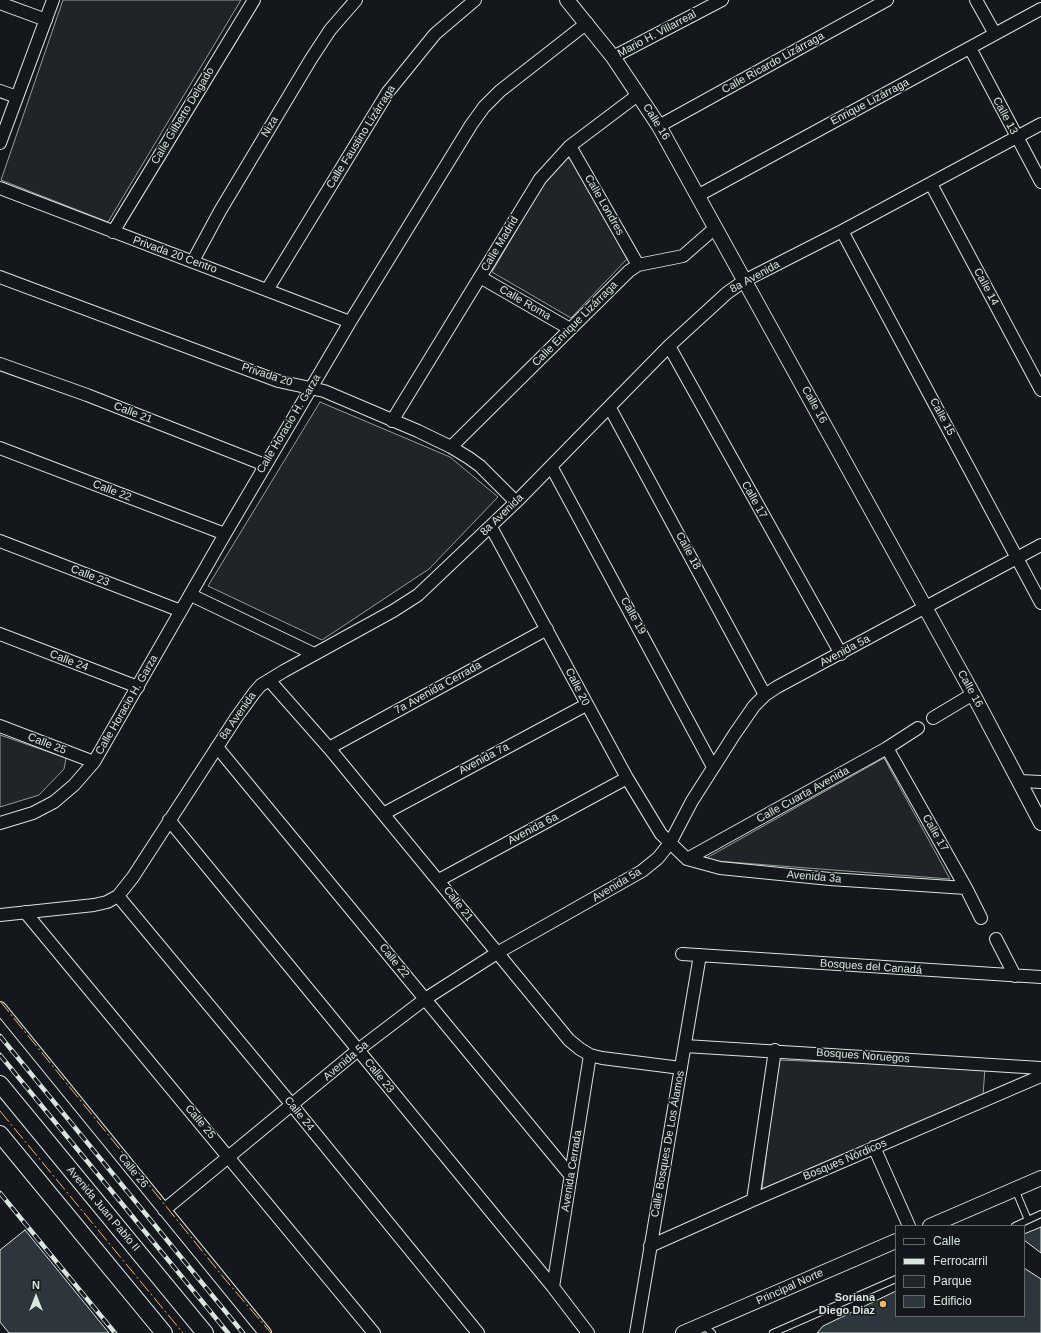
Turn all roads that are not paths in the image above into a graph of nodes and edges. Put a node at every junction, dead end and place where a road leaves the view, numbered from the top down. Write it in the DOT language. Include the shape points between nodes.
graph roads {
  1 [pos="53,0"];
  2 [pos="254,0"];
  3 [pos="356,0"];
  4 [pos="475,0"];
  5 [pos="567,0"];
  6 [pos="722,0"];
  7 [pos="887,0"];
  8 [pos="976,0"];
  9 [pos="0,3"];
  10 [pos="1041,9"];
  11 [pos="46,20"];
  12 [pos="587,23"];
  13 [pos="995,34"];
  14 [pos="970,48"];
  15 [pos="613,57"];
  16 [pos="0,91"];
  17 [pos="639,94"];
  18 [pos="17,97"];
  19 [pos="1041,124"];
  20 [pos="659,126"];
  21 [pos="1016,138"];
  22 [pos="0,143"];
  23 [pos="570,146"];
  24 [pos="1041,182"];
  25 [pos="931,184"];
  26 [pos="0,188"];
  27 [pos="699,195"];
  28 [pos="715,228"];
  29 [pos="842,231"];
  30 [pos="112,232"];
  31 [pos="193,261"];
  32 [pos="638,265"];
  33 [pos="0,277"];
  34 [pos="480,277"];
  35 [pos="744,281"];
  36 [pos="267,290"];
  37 [pos="350,322"];
  38 [pos="570,329"];
  39 [pos="669,346"];
  40 [pos="0,364"];
  41 [pos="311,388"];
  42 [pos="1041,390"];
  43 [pos="610,408"];
  44 [pos="392,421"];
  45 [pos="451,447"];
  46 [pos="0,448"];
  47 [pos="265,465"];
  48 [pos="551,466"];
  49 [pos="516,502"];
  50 [pos="491,527"];
  51 [pos="224,534"];
  52 [pos="0,541"];
  53 [pos="1041,545"];
  54 [pos="1017,558"];
  55 [pos="191,595"];
  56 [pos="1041,603"];
  57 [pos="926,608"];
  58 [pos="180,612"];
  59 [pos="547,629"];
  60 [pos="0,634"];
  61 [pos="314,654"];
  62 [pos="840,654"];
  63 [pos="269,680"];
  64 [pos="138,687"];
  65 [pos="973,694"];
  66 [pos="765,695"];
  67 [pos="586,705"];
  68 [pos="933,718"];
  69 [pos="0,726"];
  70 [pos="918,728"];
  71 [pos="217,747"];
  72 [pos="329,748"];
  73 [pos="887,748"];
  74 [pos="94,762"];
  75 [pos="713,767"];
  76 [pos="626,778"];
  77 [pos="1020,781"];
  78 [pos="1041,782"];
  79 [pos="383,814"];
  80 [pos="168,820"];
  81 [pos="0,823"];
  82 [pos="1041,823"];
  83 [pos="670,843"];
  84 [pos="687,859"];
  85 [pos="438,880"];
  86 [pos="966,888"];
  87 [pos="118,896"];
  88 [pos="25,912"];
  89 [pos="0,915"];
  90 [pos="981,918"];
  91 [pos="996,939"];
  92 [pos="497,953"];
  93 [pos="682,954"];
  94 [pos="700,955"];
  95 [pos="1015,976"];
  96 [pos="1041,977"];
  97 [pos="425,999"];
  98 [pos="0,1008"];
  99 [pos="684,1046"];
  100 [pos="358,1050"];
  101 [pos="775,1050"];
  102 [pos="590,1055"];
  103 [pos="681,1068"];
  104 [pos="1041,1068"];
  105 [pos="1041,1076"];
  106 [pos="0,1084"];
  107 [pos="292,1105"];
  108 [pos="0,1134"];
  109 [pos="874,1147"];
  110 [pos="229,1157"];
  111 [pos="570,1176"];
  112 [pos="1041,1178"];
  113 [pos="1015,1189"];
  114 [pos="753,1200"];
  115 [pos="164,1210"];
  116 [pos="1041,1214"];
  117 [pos="1028,1220"];
  118 [pos="909,1225"];
  119 [pos="932,1225"];
  120 [pos="1017,1225"];
  121 [pos="895,1241"];
  122 [pos="650,1246"];
  123 [pos="895,1279"];
  124 [pos="553,1287"];
  125 [pos="707,1329"];
  126 [pos="164,1333"];
  127 [pos="205,1333"];
  128 [pos="265,1333"];
  129 [pos="374,1333"];
  130 [pos="478,1333"];
  131 [pos="588,1333"];
  132 [pos="636,1333"];
  133 [pos="683,1333"];
  134 [pos="773,1333"];
  1 -- 11 [label="street"];
  2 -- 30 [label="street, Calle Gilberto Delgado"];
  3 -- 31 [label="street, Niza" via="330,30 311,59"];
  4 -- 36 [label="street, Calle Faustino Lizárraga" via="435,34 388,92"];
  5 -- 12 [label="street, Calle 16"];
  6 -- 15 [label="street, Mario H. Villarreal"];
  7 -- 20 [label="street, Calle Ricardo Lizárraga"];
  8 -- 13 [label="street"];
  9 -- 11 [label="street"];
  10 -- 13 [label="street, Enrique Lizárraga"];
  11 -- 18 [label="street"];
  12 -- 15 [label="street, Calle 16"];
  12 -- 37 [label="street, Calle Horacio H. Garza" via="500,91 484,107"];
  13 -- 14 [label="street, Enrique Lizárraga"];
  14 -- 21 [label="street, Calle 13"];
  14 -- 27 [label="street, Enrique Lizárraga"];
  15 -- 17 [label="street, Calle 16"];
  16 -- 18 [label="street"];
  17 -- 20 [label="street, Calle 16"];
  17 -- 23 [label="street, Calle Madrid"];
  18 -- 22 [label="street"];
  19 -- 21 [label="street, 8a Avenida"];
  20 -- 27 [label="street, Calle 16"];
  21 -- 24 [label="street, Calle 13"];
  21 -- 25 [label="street, 8a Avenida"];
  23 -- 32 [label="street, Calle Londres"];
  23 -- 34 [label="street, Calle Madrid" via="553,163 528,198"];
  25 -- 29 [label="street, 8a Avenida"];
  25 -- 42 [label="street, Calle 14"];
  26 -- 30 [label="street, Privada 20 Centro"];
  27 -- 28 [label="street, Calle 16"];
  28 -- 32 [label="street, Calle Enrique Lizárraga" via="683,256"];
  28 -- 35 [label="street, Calle 16"];
  29 -- 35 [label="street, 8a Avenida"];
  29 -- 54 [label="street, Calle 15"];
  30 -- 31 [label="street, Privada 20 Centro"];
  31 -- 36 [label="street, Privada 20 Centro"];
  32 -- 38 [label="street, Calle Enrique Lizárraga" via="618,280"];
  33 -- 41 [label="street, Privada 20" via="278,381"];
  34 -- 38 [label="street, Calle Roma"];
  34 -- 44 [label="street, Calle Madrid"];
  35 -- 39 [label="street, 8a Avenida" via="714,303"];
  35 -- 57 [label="street, Calle 16"];
  36 -- 37 [label="street, Privada 20 Centro"];
  37 -- 41 [label="street, Calle Horacio H. Garza"];
  38 -- 45 [label="street, Calle Enrique Lizárraga"];
  39 -- 43 [label="street, 8a Avenida"];
  39 -- 62 [label="street, Calle 17"];
  40 -- 47 [label="street, Calle 21" via="87,395"];
  41 -- 44 [label="street, Privada 20"];
  41 -- 47 [label="street, Calle Horacio H. Garza"];
  43 -- 48 [label="street, 8a Avenida"];
  43 -- 66 [label="street, Calle 18"];
  44 -- 45 [label="street, Privada 20"];
  45 -- 49 [label="street, Privada 20" via="480,466"];
  46 -- 51 [label="street, Calle 22"];
  47 -- 51 [label="street, Calle Horacio H. Garza"];
  48 -- 49 [label="street, 8a Avenida"];
  48 -- 75 [label="street, Calle 19"];
  49 -- 50 [label="street, 8a Avenida"];
  50 -- 59 [label="street, Calle 20"];
  50 -- 61 [label="street, 8a Avenida" via="418,595 393,612"];
  51 -- 55 [label="street, Calle Horacio H. Garza"];
  52 -- 58 [label="street, Calle 23"];
  53 -- 54 [label="street, Avenida 5a"];
  54 -- 56 [label="street, Calle 15"];
  54 -- 57 [label="street, Avenida 5a"];
  55 -- 58 [label="street, Calle Horacio H. Garza"];
  55 -- 61 [label="street"];
  57 -- 62 [label="street, Avenida 5a"];
  57 -- 65 [label="street, Calle 16"];
  58 -- 64 [label="street, Calle Horacio H. Garza"];
  59 -- 67 [label="street, Calle 20"];
  59 -- 72 [label="street, 7a Avenida Cerrada"];
  60 -- 64 [label="street, Calle 24"];
  61 -- 63 [label="street, 8a Avenida"];
  62 -- 66 [label="street, Avenida 5a"];
  63 -- 71 [label="street, 8a Avenida" via="254,693"];
  63 -- 72 [label="street, Calle 21"];
  64 -- 74 [label="street, Calle Horacio H. Garza"];
  65 -- 68 [label="street"];
  65 -- 77 [label="street, Calle 16"];
  66 -- 75 [label="street, Avenida 5a" via="754,706"];
  67 -- 76 [label="street, Calle 20"];
  67 -- 79 [label="street, Avenida 7a"];
  69 -- 74 [label="street, Calle 25"];
  70 -- 73 [label="street, Calle Cuarta Avenida"];
  71 -- 80 [label="street, 8a Avenida"];
  71 -- 97 [label="street, Calle 22"];
  72 -- 79 [label="street, Calle 21"];
  73 -- 84 [label="street, Calle Cuarta Avenida"];
  73 -- 86 [label="street, Calle 17"];
  74 -- 81 [label="street, Calle Horacio H. Garza" via="74,785 54,802 33,813"];
  75 -- 83 [label="street, Avenida 5a"];
  76 -- 83 [label="street, Calle 20" via="661,834"];
  76 -- 85 [label="street, Avenida 6a"];
  77 -- 78 [label="street"];
  77 -- 82 [label="street, Calle 16"];
  79 -- 85 [label="street, Calle 21"];
  80 -- 87 [label="street, 8a Avenida" via="133,877"];
  80 -- 100 [label="street, Calle 23"];
  83 -- 84 [label="street, Avenida 3a"];
  83 -- 92 [label="street, Avenida 5a" via="658,858 642,871"];
  84 -- 86 [label="street, Avenida 3a" via="720,868 822,879"];
  85 -- 92 [label="street, Calle 21"];
  86 -- 90 [label="street, Calle 17"];
  87 -- 88 [label="street, 8a Avenida" via="94,905"];
  87 -- 107 [label="street, Calle 24"];
  88 -- 89 [label="street, 8a Avenida"];
  88 -- 110 [label="street, Calle 25"];
  91 -- 95 [label="street"];
  92 -- 97 [label="street, Avenida 5a"];
  92 -- 102 [label="street, Calle 21" via="569,1040"];
  93 -- 94 [label="street, Bosques del Canadá"];
  94 -- 95 [label="street, Bosques del Canadá"];
  94 -- 99 [label="street, Calle Bosques De Los Álamos"];
  95 -- 96 [label="street, Bosques del Canadá"];
  97 -- 100 [label="street, Avenida 5a"];
  97 -- 111 [label="street, Calle 22"];
  98 -- 115 [label="street, Calle 26"];
  99 -- 101 [label="street, Bosques Noruegos"];
  99 -- 103 [label="street, Calle Bosques De Los Álamos"];
  100 -- 107 [label="street, Avenida 5a"];
  100 -- 124 [label="street, Calle 23"];
  101 -- 104 [label="street, Bosques Noruegos"];
  101 -- 114 [label="street"];
  102 -- 103 [label="street, Calle 21"];
  102 -- 111 [label="street, Avenida Cerrada"];
  103 -- 122 [label="street, Calle Bosques De Los Álamos"];
  105 -- 109 [label="street, Bosques Nórdicos"];
  106 -- 127 [label="main road, Avenida Juan Pablo II"];
  107 -- 110 [label="street, Avenida 5a"];
  107 -- 130 [label="street, Calle 24"];
  108 -- 126 [label="main road"];
  109 -- 114 [label="street, Bosques Nórdicos"];
  109 -- 118 [label="street"];
  110 -- 115 [label="street, Avenida 5a"];
  110 -- 129 [label="street, Calle 25"];
  111 -- 124 [label="street, Avenida Cerrada"];
  112 -- 113 [label="street"];
  113 -- 117 [label="lane"];
  113 -- 119 [label="street"];
  114 -- 122 [label="street, Bosques Nórdicos"];
  115 -- 128 [label="street, Calle 26"];
  116 -- 117 [label="lane"];
  117 -- 120 [label="lane"];
  121 -- 125 [label="street, Principal Norte"];
  122 -- 132 [label="street, Calle Bosques De Los Álamos"];
  123 -- 134 [label="lane"];
  124 -- 131 [label="street, Calle 23"];
  125 -- 133 [label="street, Principal Norte"];
}
